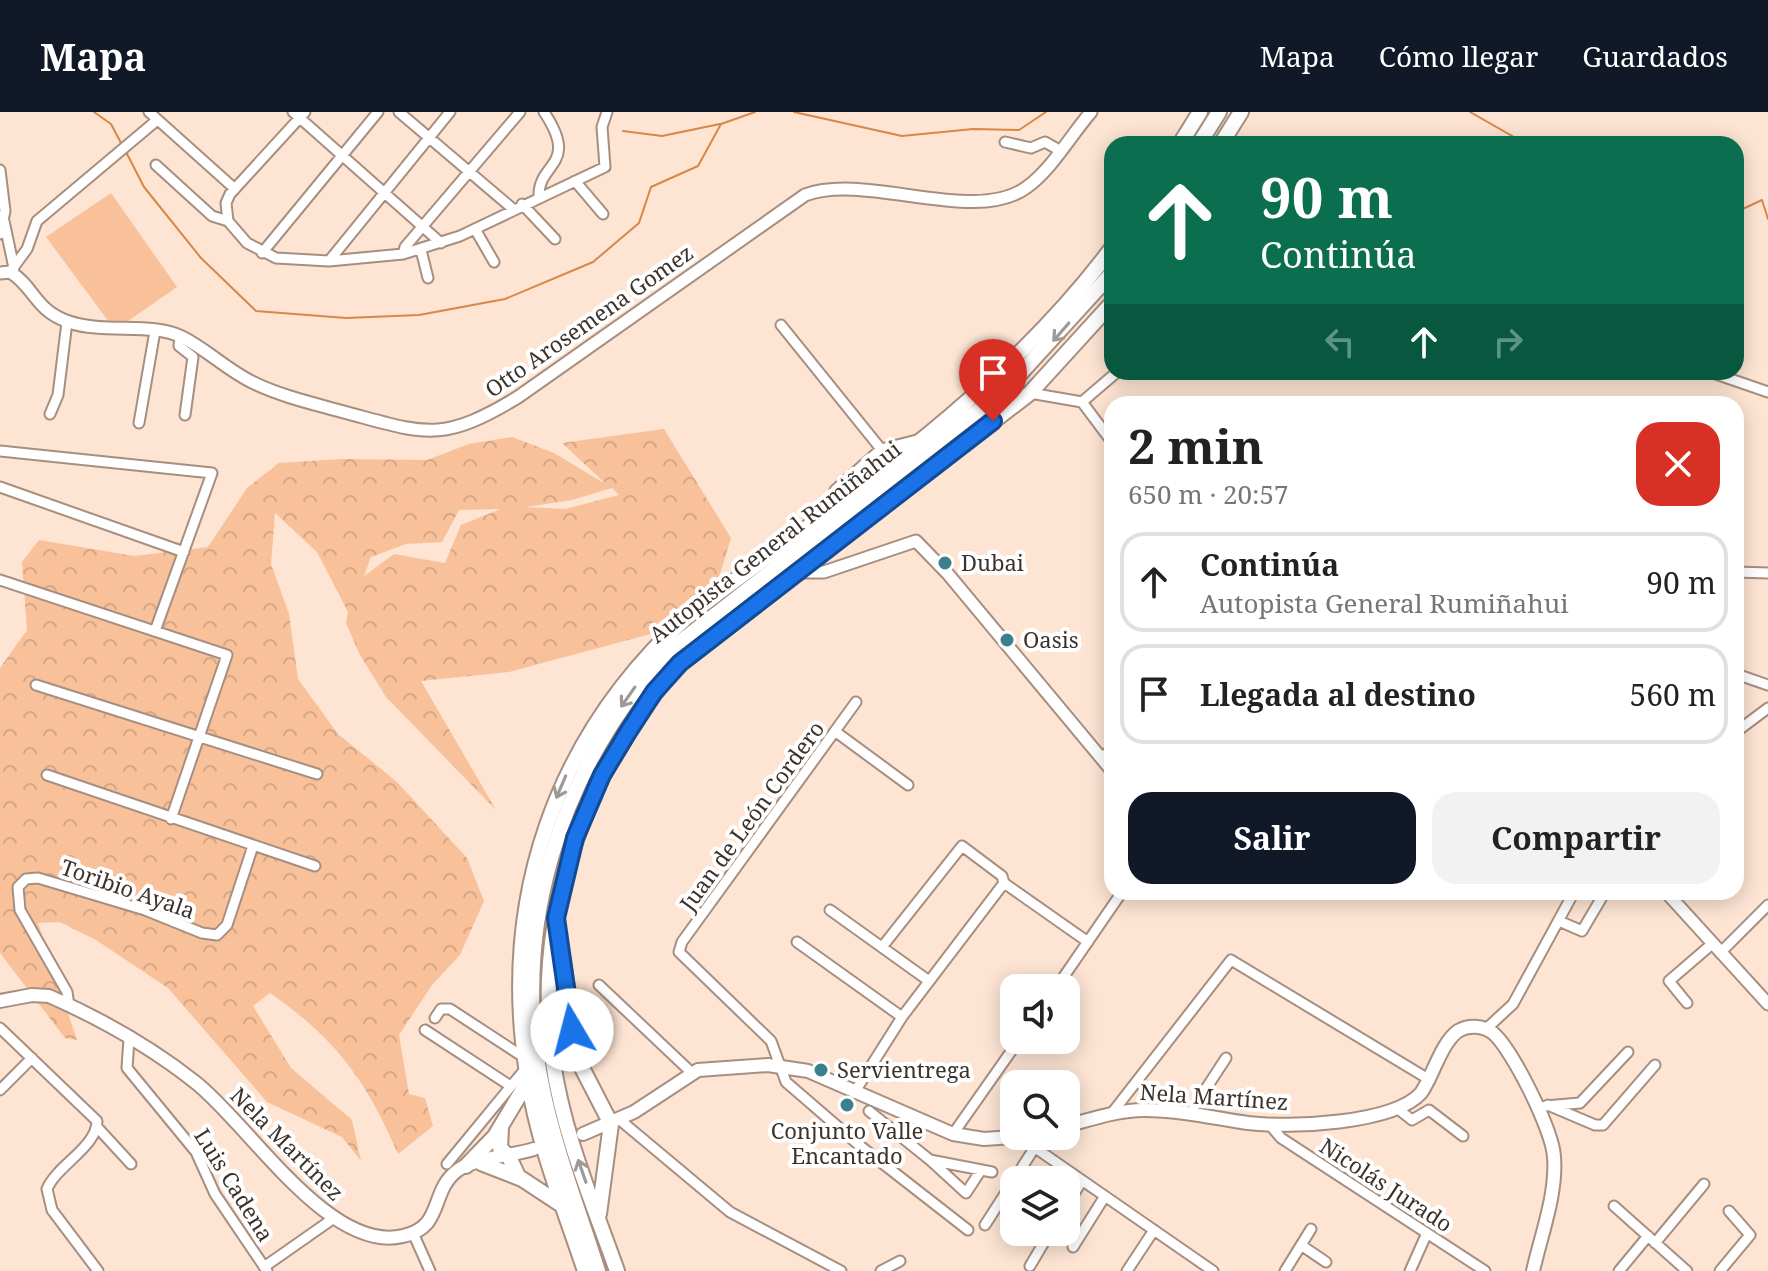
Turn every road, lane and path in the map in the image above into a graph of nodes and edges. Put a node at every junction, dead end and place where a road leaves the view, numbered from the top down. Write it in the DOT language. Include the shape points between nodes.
graph roads {
  1 [pos="149,112"];
  2 [pos="378,112"];
  3 [pos="399,112"];
  4 [pos="450,112"];
  5 [pos="520,112"];
  6 [pos="544,112"];
  7 [pos="607,112"];
  8 [pos="1091,112"];
  9 [pos="1219,112"];
  10 [pos="1241,112"];
  11 [pos="300,114"];
  12 [pos="1196,117"];
  13 [pos="156,121"];
  14 [pos="1185,136"];
  15 [pos="1204,136"];
  16 [pos="1226,136"];
  17 [pos="428,137"];
  18 [pos="1005,142"];
  19 [pos="1059,150"];
  20 [pos="343,156"];
  21 [pos="156,165"];
  22 [pos="0,170"];
  23 [pos="469,172"];
  24 [pos="575,181"];
  25 [pos="235,189"];
  26 [pos="382,191"];
  27 [pos="539,196"];
  28 [pos="518,206"];
  29 [pos="603,214"];
  30 [pos="3,219"];
  31 [pos="228,221"];
  32 [pos="422,227"];
  33 [pos="475,229"];
  34 [pos="0,234"];
  35 [pos="555,239"];
  36 [pos="441,243"];
  37 [pos="421,250"];
  38 [pos="262,253"];
  39 [pos="403,254"];
  40 [pos="1104,258"];
  41 [pos="329,261"];
  42 [pos="494,262"];
  43 [pos="8,271"];
  44 [pos="428,278"];
  45 [pos="1104,282"];
  46 [pos="1104,312"];
  47 [pos="67,322"];
  48 [pos="781,325"];
  49 [pos="155,331"];
  50 [pos="180,336"];
  51 [pos="1108,380"];
  52 [pos="1733,380"];
  53 [pos="1768,392"];
  54 [pos="1030,393"];
  55 [pos="1082,402"];
  56 [pos="50,414"];
  57 [pos="185,415"];
  58 [pos="139,423"];
  59 [pos="1104,431"];
  60 [pos="924,438"];
  61 [pos="881,449"];
  62 [pos="0,451"];
  63 [pos="0,487"];
  64 [pos="832,507"];
  65 [pos="184,552"];
  66 [pos="797,572"];
  67 [pos="1744,572"];
  68 [pos="1768,573"];
  69 [pos="0,580"];
  70 [pos="155,631"];
  71 [pos="1744,677"];
  72 [pos="36,685"];
  73 [pos="1768,685"];
  74 [pos="856,702"];
  75 [pos="1768,708"];
  76 [pos="1744,726"];
  77 [pos="836,732"];
  78 [pos="199,738"];
  79 [pos="1104,756"];
  80 [pos="1101,758"];
  81 [pos="1104,762"];
  82 [pos="317,774"];
  83 [pos="47,775"];
  84 [pos="908,785"];
  85 [pos="171,819"];
  86 [pos="253,846"];
  87 [pos="315,866"];
  88 [pos="1004,883"];
  89 [pos="1117,900"];
  90 [pos="1570,900"];
  91 [pos="1600,900"];
  92 [pos="1673,900"];
  93 [pos="1768,905"];
  94 [pos="830,910"];
  95 [pos="556,918"];
  96 [pos="1559,921"];
  97 [pos="797,942"];
  98 [pos="1088,942"];
  99 [pos="882,947"];
  100 [pos="1716,949"];
  101 [pos="1066,974"];
  102 [pos="929,981"];
  103 [pos="599,985"];
  104 [pos="0,1001"];
  105 [pos="1687,1003"];
  106 [pos="1768,1004"];
  107 [pos="69,1006"];
  108 [pos="902,1017"];
  109 [pos="435,1018"];
  110 [pos="0,1028"];
  111 [pos="1486,1029"];
  112 [pos="425,1030"];
  113 [pos="129,1039"];
  114 [pos="1628,1052"];
  115 [pos="1009,1054"];
  116 [pos="32,1058"];
  117 [pos="1226,1058"];
  118 [pos="778,1065"];
  119 [pos="1655,1065"];
  120 [pos="526,1069"];
  121 [pos="692,1073"];
  122 [pos="1430,1080"];
  123 [pos="509,1085"];
  124 [pos="0,1090"];
  125 [pos="854,1093"];
  126 [pos="1543,1106"];
  127 [pos="1398,1109"];
  128 [pos="869,1111"];
  129 [pos="1112,1113"];
  130 [pos="1190,1113"];
  131 [pos="615,1122"];
  132 [pos="922,1122"];
  133 [pos="1080,1122"];
  134 [pos="503,1124"];
  135 [pos="1270,1125"];
  136 [pos="97,1127"];
  137 [pos="583,1134"];
  138 [pos="953,1134"];
  139 [pos="1463,1136"];
  140 [pos="1000,1139"];
  141 [pos="911,1145"];
  142 [pos="534,1149"];
  143 [pos="1022,1150"];
  144 [pos="1040,1150"];
  145 [pos="509,1157"];
  146 [pos="930,1160"];
  147 [pos="481,1163"];
  148 [pos="131,1164"];
  149 [pos="447,1164"];
  150 [pos="466,1166"];
  151 [pos="981,1170"];
  152 [pos="992,1172"];
  153 [pos="522,1179"];
  154 [pos="1082,1181"];
  155 [pos="1080,1184"];
  156 [pos="1704,1184"];
  157 [pos="1105,1196"];
  158 [pos="563,1206"];
  159 [pos="1614,1206"];
  160 [pos="1729,1211"];
  161 [pos="334,1218"];
  162 [pos="598,1218"];
  163 [pos="985,1225"];
  164 [pos="1311,1229"];
  165 [pos="968,1230"];
  166 [pos="1154,1230"];
  167 [pos="413,1233"];
  168 [pos="1427,1233"];
  169 [pos="1652,1239"];
  170 [pos="1301,1245"];
  171 [pos="1042,1246"];
  172 [pos="1073,1247"];
  173 [pos="900,1261"];
  174 [pos="1326,1262"];
  175 [pos="1030,1266"];
  176 [pos="266,1269"];
  177 [pos="1682,1270"];
  178 [pos="98,1271"];
  179 [pos="430,1271"];
  180 [pos="585,1271"];
  181 [pos="598,1271"];
  182 [pos="617,1271"];
  183 [pos="841,1271"];
  184 [pos="881,1271"];
  185 [pos="1127,1271"];
  186 [pos="1213,1271"];
  187 [pos="1285,1271"];
  188 [pos="1410,1271"];
  189 [pos="1485,1271"];
  190 [pos="1533,1271"];
  191 [pos="1619,1271"];
  192 [pos="1720,1271"];
  1 -- 13 [label="street"];
  2 -- 20 [label="street"];
  3 -- 17 [label="street"];
  4 -- 17 [label="street"];
  5 -- 23 [label="street"];
  6 -- 27 [label="street" via="559,146"];
  7 -- 24 [label="street" via="602,127 605,167"];
  8 -- 19 [label="street, Otto Arosemena Gomez"];
  9 -- 15 [label="main road"];
  10 -- 16 [label="main road"];
  11 -- 20 [label="street"];
  11 -- 25 [label="street"];
  12 -- 14 [label="main road"];
  13 -- 25 [label="street"];
  13 -- 43 [label="street" via="37,221 27,249"];
  17 -- 23 [label="street"];
  17 -- 26 [label="street"];
  18 -- 19 [label="street" via="1031,148 1045,142"];
  19 -- 50 [label="street, Otto Arosemena Gomez" via="1031,185 998,202 834,189 805,195 518,397 463,426 405,430 282,395"];
  20 -- 26 [label="street"];
  20 -- 38 [label="street"];
  21 -- 31 [label="street" via="212,216"];
  22 -- 30 [label="street"];
  23 -- 28 [label="street"];
  23 -- 32 [label="street"];
  24 -- 27 [label="street"];
  24 -- 29 [label="street"];
  25 -- 31 [label="street" via="226,203"];
  26 -- 32 [label="street"];
  26 -- 41 [label="street"];
  27 -- 28 [label="street"];
  28 -- 33 [label="street"];
  28 -- 35 [label="street"];
  30 -- 34 [label="street"];
  30 -- 43 [label="street"];
  31 -- 38 [label="street"];
  32 -- 36 [label="street"];
  32 -- 39 [label="street"];
  33 -- 36 [label="street"];
  33 -- 42 [label="street"];
  36 -- 37 [label="street"];
  37 -- 39 [label="street"];
  37 -- 44 [label="street"];
  38 -- 41 [label="street"];
  39 -- 41 [label="street"];
  40 -- 60 [label="main road" via="995,380"];
  43 -- 47 [label="street, Otto Arosemena Gomez" via="44,310"];
  45 -- 181 [label="main road, Autopista General Rumiñahui, one-way" via="1006,389 666,653 630,693 577,784 542,884 530,987 542,1088"];
  46 -- 54 [label="main road, Autopista General Rumiñahui"];
  47 -- 49 [label="street, Otto Arosemena Gomez"];
  47 -- 56 [label="street" via="58,395"];
  48 -- 61 [label="street"];
  49 -- 50 [label="street, Otto Arosemena Gomez"];
  49 -- 58 [label="street"];
  50 -- 57 [label="street" via="179,346 193,357"];
  51 -- 55 [label="street"];
  52 -- 53 [label="street"];
  54 -- 55 [label="street"];
  54 -- 66 [label="main road, Autopista General Rumiñahui"];
  55 -- 59 [label="street"];
  60 -- 61 [label="street"];
  60 -- 64 [label="main road"];
  61 -- 64 [label="street" via="835,490"];
  62 -- 65 [label="street" via="209,471 213,477"];
  63 -- 65 [label="street"];
  64 -- 120 [label="main road, one-way" via="652,648 582,744 534,864 520,962"];
  65 -- 70 [label="street"];
  66 -- 80 [label="street" via="824,572 916,541"];
  66 -- 95 [label="main road, Autopista General Rumiñahui" via="680,663 654,692 586,812"];
  67 -- 68 [label="street"];
  69 -- 70 [label="street"];
  70 -- 78 [label="street" via="227,655"];
  71 -- 73 [label="street"];
  72 -- 78 [label="street"];
  74 -- 77 [label="street, Juan de León Cordero"];
  75 -- 76 [label="street"];
  77 -- 84 [label="street"];
  77 -- 118 [label="street, Juan de León Cordero" via="679,952 771,1041"];
  78 -- 82 [label="street"];
  78 -- 85 [label="street"];
  79 -- 80 [label="street"];
  80 -- 81 [label="street"];
  83 -- 85 [label="street"];
  85 -- 86 [label="street"];
  86 -- 87 [label="street"];
  86 -- 107 [label="street, Toribio Ayala" via="227,925 217,935 38,878 26,879 18,887 20,910 67,992"];
  88 -- 98 [label="street"];
  88 -- 99 [label="street" via="965,847 958,848"];
  88 -- 102 [label="street"];
  89 -- 98 [label="street"];
  90 -- 96 [label="street"];
  91 -- 96 [label="street" via="1582,931"];
  92 -- 100 [label="street"];
  93 -- 100 [label="street"];
  94 -- 99 [label="street"];
  95 -- 131 [label="main road" via="579,1062"];
  162 -- 95 [label="main road, Autopista General Rumiñahui, one-way" via="553,1063 548,988"];
  96 -- 111 [label="street" via="1513,1004"];
  97 -- 108 [label="street"];
  98 -- 101 [label="street"];
  99 -- 102 [label="street"];
  100 -- 105 [label="street" via="1669,981"];
  100 -- 106 [label="street"];
  102 -- 108 [label="street"];
  103 -- 121 [label="street"];
  104 -- 107 [label="main road, Nela Martínez" via="39,995"];
  107 -- 113 [label="main road, Nela Martínez"];
  108 -- 125 [label="street"];
  109 -- 120 [label="street" via="441,1009 450,1009"];
  110 -- 116 [label="street"];
  111 -- 122 [label="main road, Nela Martínez" via="1465,1028 1454,1034"];
  111 -- 126 [label="main road" via="1500,1041"];
  112 -- 123 [label="street"];
  113 -- 161 [label="main road, Nela Martínez" via="199,1085"];
  113 -- 176 [label="street, Luis Cadena" via="127,1068 196,1152 215,1194"];
  114 -- 126 [label="street" via="1580,1103"];
  115 -- 138 [label="street"];
  116 -- 124 [label="street"];
  116 -- 136 [label="street" via="93,1116"];
  117 -- 130 [label="street"];
  118 -- 121 [label="main road"];
  118 -- 125 [label="main road" via="808,1071"];
  118 -- 165 [label="street" via="786,1082"];
  119 -- 126 [label="street" via="1603,1125"];
  120 -- 123 [label="street"];
  120 -- 134 [label="main road"];
  120 -- 158 [label="main road"];
  121 -- 131 [label="main road"];
  122 -- 127 [label="main road, Nela Martínez" via="1413,1101"];
  122 -- 129 [label="street" via="1235,960 1227,962"];
  123 -- 149 [label="street"];
  125 -- 132 [label="main road"];
  126 -- 190 [label="main road" via="1554,1169"];
  127 -- 135 [label="main road, Nela Martínez"];
  127 -- 139 [label="street" via="1412,1120 1429,1110"];
  128 -- 141 [label="street"];
  129 -- 130 [label="main road, Nela Martínez"];
  129 -- 133 [label="main road, Nela Martínez"];
  130 -- 135 [label="main road, Nela Martínez"];
  131 -- 137 [label="main road"];
  131 -- 162 [label="main road"];
  131 -- 183 [label="street" via="730,1212"];
  132 -- 138 [label="main road"];
  132 -- 141 [label="street"];
  134 -- 145 [label="main road" via="499,1144"];
  134 -- 150 [label="main road"];
  135 -- 168 [label="street, Nicolás Jurado" via="1281,1138"];
  136 -- 148 [label="street"];
  136 -- 178 [label="street" via="47,1189 52,1210"];
  138 -- 140 [label="main road"];
  141 -- 146 [label="street"];
  142 -- 145 [label="main road"];
  143 -- 163 [label="street"];
  144 -- 154 [label="street"];
  145 -- 147 [label="main road"];
  145 -- 153 [label="main road"];
  146 -- 151 [label="street"];
  146 -- 151 [label="street" via="966,1193"];
  147 -- 150 [label="main road"];
  147 -- 153 [label="main road"];
  150 -- 167 [label="main road" via="444,1187 430,1222"];
  151 -- 152 [label="street"];
  153 -- 158 [label="main road"];
  154 -- 155 [label="street"];
  154 -- 157 [label="street"];
  156 -- 169 [label="street"];
  157 -- 166 [label="street"];
  157 -- 172 [label="street"];
  158 -- 180 [label="main road"];
  159 -- 169 [label="street"];
  160 -- 192 [label="street" via="1750,1235"];
  161 -- 167 [label="main road, Nela Martínez" via="377,1237"];
  161 -- 176 [label="street"];
  162 -- 182 [label="main road, Autopista General Rumiñahui"];
  164 -- 170 [label="street"];
  166 -- 185 [label="street"];
  166 -- 186 [label="street"];
  167 -- 179 [label="street"];
  168 -- 188 [label="street"];
  168 -- 189 [label="street, Nicolás Jurado"];
  169 -- 177 [label="street"];
  169 -- 191 [label="street"];
  170 -- 174 [label="street"];
  170 -- 187 [label="street"];
  171 -- 175 [label="street"];
  173 -- 184 [label="street"];
}
